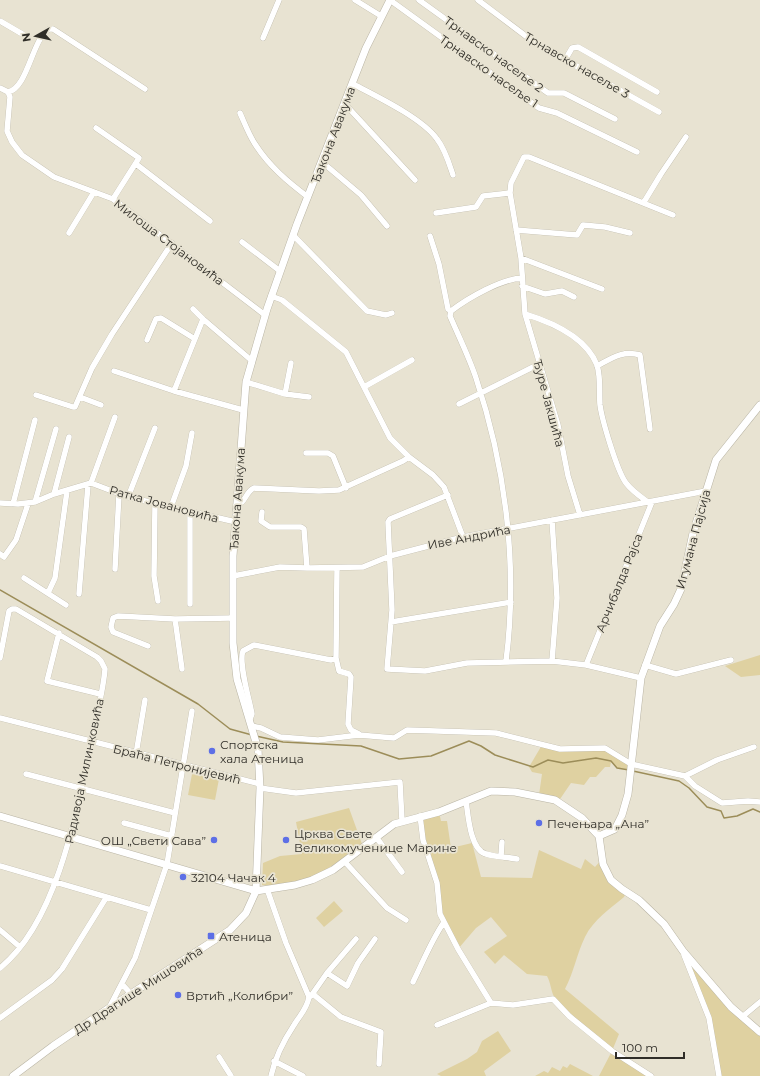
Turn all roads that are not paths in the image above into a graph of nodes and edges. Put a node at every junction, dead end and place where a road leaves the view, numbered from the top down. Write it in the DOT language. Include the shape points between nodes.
graph roads {
  1 [pos="279,0"];
  2 [pos="355,0"];
  3 [pos="390,0"];
  4 [pos="419,0"];
  5 [pos="478,0"];
  6 [pos="381,16"];
  7 [pos="0,21"];
  8 [pos="24,35"];
  9 [pos="263,38"];
  10 [pos="565,60"];
  11 [pos="353,84"];
  12 [pos="0,88"];
  13 [pos="145,89"];
  14 [pos="8,92"];
  15 [pos="657,92"];
  16 [pos="345,104"];
  17 [pos="659,112"];
  18 [pos="240,114"];
  19 [pos="615,119"];
  20 [pos="96,128"];
  21 [pos="686,137"];
  22 [pos="637,152"];
  23 [pos="322,162"];
  24 [pos="136,164"];
  25 [pos="453,175"];
  26 [pos="415,180"];
  27 [pos="94,192"];
  28 [pos="510,193"];
  29 [pos="308,197"];
  30 [pos="113,199"];
  31 [pos="644,202"];
  32 [pos="436,213"];
  33 [pos="673,215"];
  34 [pos="210,221"];
  35 [pos="387,226"];
  36 [pos="516,230"];
  37 [pos="69,233"];
  38 [pos="630,233"];
  39 [pos="293,235"];
  40 [pos="430,236"];
  41 [pos="242,242"];
  42 [pos="172,243"];
  43 [pos="521,258"];
  44 [pos="280,271"];
  45 [pos="522,278"];
  46 [pos="522,286"];
  47 [pos="602,289"];
  48 [pos="271,296"];
  49 [pos="574,297"];
  50 [pos="193,308"];
  51 [pos="451,312"];
  52 [pos="392,313"];
  53 [pos="525,314"];
  54 [pos="265,315"];
  55 [pos="203,319"];
  56 [pos="195,339"];
  57 [pos="147,340"];
  58 [pos="251,360"];
  59 [pos="412,360"];
  60 [pos="291,363"];
  61 [pos="539,364"];
  62 [pos="597,366"];
  63 [pos="114,371"];
  64 [pos="246,382"];
  65 [pos="364,387"];
  66 [pos="174,392"];
  67 [pos="480,393"];
  68 [pos="286,394"];
  69 [pos="36,395"];
  70 [pos="80,397"];
  71 [pos="309,397"];
  72 [pos="459,404"];
  73 [pos="101,405"];
  74 [pos="760,405"];
  75 [pos="243,410"];
  76 [pos="115,417"];
  77 [pos="36,420"];
  78 [pos="155,428"];
  79 [pos="56,429"];
  80 [pos="650,429"];
  81 [pos="192,433"];
  82 [pos="69,437"];
  83 [pos="306,453"];
  84 [pos="409,457"];
  85 [pos="90,484"];
  86 [pos="346,488"];
  87 [pos="67,491"];
  88 [pos="706,491"];
  89 [pos="54,494"];
  90 [pos="119,494"];
  91 [pos="448,495"];
  92 [pos="128,497"];
  93 [pos="35,502"];
  94 [pos="651,502"];
  95 [pos="0,503"];
  96 [pos="13,504"];
  97 [pos="28,504"];
  98 [pos="154,504"];
  99 [pos="236,506"];
  100 [pos="171,507"];
  101 [pos="190,511"];
  102 [pos="262,512"];
  103 [pos="580,515"];
  104 [pos="552,520"];
  105 [pos="236,522"];
  106 [pos="508,529"];
  107 [pos="463,537"];
  108 [pos="0,554"];
  109 [pos="390,556"];
  110 [pos="307,568"];
  111 [pos="337,568"];
  112 [pos="115,569"];
  113 [pos="233,576"];
  114 [pos="24,578"];
  115 [pos="48,593"];
  116 [pos="79,594"];
  117 [pos="158,601"];
  118 [pos="511,602"];
  119 [pos="66,604"];
  120 [pos="190,604"];
  121 [pos="233,618"];
  122 [pos="175,619"];
  123 [pos="391,622"];
  124 [pos="59,633"];
  125 [pos="148,646"];
  126 [pos="0,658"];
  127 [pos="336,658"];
  128 [pos="731,660"];
  129 [pos="506,661"];
  130 [pos="552,661"];
  131 [pos="586,665"];
  132 [pos="646,665"];
  133 [pos="182,669"];
  134 [pos="641,678"];
  135 [pos="100,694"];
  136 [pos="145,700"];
  137 [pos="192,711"];
  138 [pos="0,718"];
  139 [pos="252,725"];
  140 [pos="359,735"];
  141 [pos="91,742"];
  142 [pos="754,747"];
  143 [pos="136,754"];
  144 [pos="632,764"];
  145 [pos="184,766"];
  146 [pos="26,774"];
  147 [pos="685,776"];
  148 [pos="260,786"];
  149 [pos="82,788"];
  150 [pos="466,801"];
  151 [pos="760,802"];
  152 [pos="175,813"];
  153 [pos="0,816"];
  154 [pos="420,816"];
  155 [pos="402,821"];
  156 [pos="124,823"];
  157 [pos="71,835"];
  158 [pos="172,836"];
  159 [pos="599,836"];
  160 [pos="376,837"];
  161 [pos="502,842"];
  162 [pos="501,856"];
  163 [pos="517,859"];
  164 [pos="345,862"];
  165 [pos="167,864"];
  166 [pos="0,866"];
  167 [pos="402,872"];
  168 [pos="56,882"];
  169 [pos="267,889"];
  170 [pos="256,891"];
  171 [pos="106,898"];
  172 [pos="152,910"];
  173 [pos="406,920"];
  174 [pos="444,922"];
  175 [pos="0,930"];
  176 [pos="356,939"];
  177 [pos="375,939"];
  178 [pos="20,947"];
  179 [pos="684,951"];
  180 [pos="0,968"];
  181 [pos="327,973"];
  182 [pos="413,982"];
  183 [pos="122,984"];
  184 [pos="131,994"];
  185 [pos="311,996"];
  186 [pos="760,1002"];
  187 [pos="491,1003"];
  188 [pos="109,1008"];
  189 [pos="742,1017"];
  190 [pos="0,1018"];
  191 [pos="436,1025"];
  192 [pos="760,1032"];
  193 [pos="219,1057"];
  194 [pos="274,1061"];
  195 [pos="380,1064"];
  196 [pos="13,1076"];
  197 [pos="231,1076"];
  198 [pos="270,1076"];
  199 [pos="302,1076"];
  200 [pos="651,1076"];
  201 [pos="719,1076"];
  1 -- 9 [label="street"];
  2 -- 6 [label="street"];
  3 -- 6 [label="street, Ђакона Авакума"];
  3 -- 22 [label="street, Трнавско насеље 1" via="539,108 557,113"];
  4 -- 19 [label="street, Трнавско насеље 2" via="548,93 564,93"];
  5 -- 10 [label="street, Трнавско насеље 3" via="535,43"];
  6 -- 11 [label="street, Ђакона Авакума"];
  7 -- 8 [label="street"];
  10 -- 15 [label="street" via="572,48 578,47"];
  10 -- 17 [label="street, Трнавско насеље 3"];
  11 -- 16 [label="street, Ђакона Авакума"];
  11 -- 25 [label="street" via="390,103 427,129 437,139"];
  12 -- 14 [label="street"];
  13 -- 14 [label="street" via="53,29 49,29 39,42 18,84"];
  14 -- 27 [label="street, Милоша Стојановића" via="10,97 7,131 22,155 54,177"];
  16 -- 23 [label="street, Ђакона Авакума"];
  16 -- 26 [label="street"];
  18 -- 29 [label="street" via="255,145 273,167"];
  20 -- 24 [label="street" via="139,158"];
  21 -- 31 [label="street"];
  23 -- 29 [label="street, Ђакона Авакума"];
  23 -- 35 [label="street" via="361,195"];
  24 -- 30 [label="street"];
  24 -- 34 [label="street"];
  27 -- 30 [label="street, Милоша Стојановића"];
  27 -- 37 [label="street"];
  28 -- 31 [label="street" via="511,183 524,157 529,157"];
  28 -- 32 [label="street" via="483,196 476,207"];
  28 -- 36 [label="street, Ђуре Јакшића"];
  29 -- 39 [label="street, Ђакона Авакума"];
  30 -- 42 [label="street, Милоша Стојановића"];
  31 -- 33 [label="street"];
  36 -- 38 [label="street" via="577,235 583,225"];
  36 -- 43 [label="street, Ђуре Јакшића"];
  39 -- 44 [label="street, Ђакона Авакума"];
  39 -- 52 [label="street" via="367,311 386,315"];
  40 -- 51 [label="street" via="439,264 448,309"];
  41 -- 44 [label="street"];
  42 -- 54 [label="street, Милоша Стојановића"];
  42 -- 70 [label="street" via="112,334 92,368"];
  43 -- 45 [label="street, Ђуре Јакшића"];
  43 -- 47 [label="street"];
  44 -- 48 [label="street, Ђакона Авакума"];
  45 -- 46 [label="street, Ђуре Јакшића"];
  45 -- 51 [label="street" via="503,282 464,301"];
  46 -- 49 [label="street" via="545,294 562,291"];
  46 -- 53 [label="street, Ђуре Јакшића"];
  48 -- 54 [label="street, Ђакона Авакума"];
  48 -- 65 [label="street" via="282,300 342,347"];
  50 -- 55 [label="street"];
  51 -- 67 [label="street" via="450,316"];
  53 -- 61 [label="street, Ђуре Јакшића"];
  53 -- 62 [label="street" via="544,320 573,336"];
  54 -- 58 [label="street, Ђакона Авакума"];
  55 -- 56 [label="street"];
  55 -- 58 [label="street"];
  56 -- 57 [label="street" via="161,318 156,319"];
  56 -- 66 [label="street"];
  58 -- 64 [label="street, Ђакона Авакума"];
  59 -- 65 [label="street"];
  60 -- 68 [label="street"];
  61 -- 67 [label="street"];
  61 -- 103 [label="street, Ђуре Јакшића" via="558,425 568,476"];
  62 -- 80 [label="street" via="630,352 640,355"];
  62 -- 94 [label="street" via="603,420 623,477 635,492"];
  63 -- 66 [label="street"];
  64 -- 68 [label="street"];
  64 -- 75 [label="street, Ђакона Авакума"];
  65 -- 84 [label="street" via="390,438"];
  66 -- 75 [label="street"];
  67 -- 72 [label="street"];
  67 -- 106 [label="street" via="499,471"];
  68 -- 71 [label="street"];
  69 -- 70 [label="street" via="73,408"];
  70 -- 73 [label="street"];
  74 -- 88 [label="street, Игумана Пајсија" via="716,460"];
  75 -- 99 [label="street, Ђакона Авакума"];
  76 -- 85 [label="street"];
  77 -- 96 [label="street"];
  78 -- 92 [label="street"];
  79 -- 93 [label="street"];
  81 -- 100 [label="street" via="186,466"];
  82 -- 89 [label="street"];
  83 -- 86 [label="street" via="328,453 333,456"];
  84 -- 86 [label="street"];
  84 -- 91 [label="street" via="433,475"];
  85 -- 87 [label="street"];
  85 -- 90 [label="street, Ратка Јовановића"];
  85 -- 116 [label="street"];
  86 -- 99 [label="street" via="319,491 254,488 249,491 242,503"];
  87 -- 89 [label="street"];
  87 -- 115 [label="street" via="55,578"];
  88 -- 94 [label="street, Иве Андрића"];
  88 -- 132 [label="street, Игумана Пајсија" via="681,589 660,626"];
  89 -- 93 [label="street"];
  90 -- 92 [label="street, Ратка Јовановића"];
  90 -- 112 [label="street"];
  91 -- 107 [label="street"];
  91 -- 109 [label="street" via="390,519"];
  92 -- 98 [label="street, Ратка Јовановића"];
  93 -- 97 [label="street"];
  94 -- 103 [label="street, Иве Андрића"];
  94 -- 131 [label="street, Арчибалда Рајса"];
  95 -- 96 [label="street"];
  96 -- 97 [label="street"];
  97 -- 108 [label="street" via="16,540 4,557"];
  98 -- 100 [label="street, Ратка Јовановића"];
  98 -- 117 [label="street" via="154,576"];
  99 -- 105 [label="street, Ђакона Авакума"];
  100 -- 101 [label="street, Ратка Јовановића"];
  101 -- 105 [label="street, Ратка Јовановића"];
  101 -- 120 [label="street"];
  102 -- 110 [label="street" via="261,521 268,526 304,528"];
  103 -- 104 [label="street, Иве Андрића"];
  104 -- 106 [label="street, Иве Андрића"];
  104 -- 130 [label="street" via="557,598"];
  105 -- 113 [label="street, Ђакона Авакума"];
  106 -- 107 [label="street, Иве Андрића"];
  106 -- 118 [label="street"];
  107 -- 109 [label="street, Иве Андрића"];
  109 -- 111 [label="street, Иве Андрића" via="363,567"];
  109 -- 123 [label="street"];
  110 -- 111 [label="street, Иве Андрића"];
  110 -- 113 [label="street, Иве Андрића" via="280,567"];
  111 -- 127 [label="street"];
  113 -- 121 [label="street, Ђакона Авакума"];
  114 -- 115 [label="street"];
  115 -- 119 [label="street"];
  118 -- 123 [label="street"];
  118 -- 129 [label="street"];
  121 -- 122 [label="street"];
  121 -- 139 [label="street, Ђакона Авакума" via="237,679"];
  122 -- 125 [label="street" via="118,616 113,618 113,632"];
  122 -- 133 [label="street"];
  123 -- 129 [label="street" via="388,669 425,671 467,663"];
  124 -- 126 [label="street, Радивоја Милинковића" via="26,612 12,609 9,611"];
  124 -- 135 [label="street, Радивоја Милинковића" via="101,661 105,669"];
  124 -- 135 [label="street" via="47,681"];
  127 -- 139 [label="street" via="331,660 254,645 243,651 243,668"];
  127 -- 140 [label="street" via="339,671 351,678 348,724 350,730 358,732"];
  128 -- 132 [label="street" via="676,674"];
  129 -- 130 [label="street"];
  130 -- 131 [label="street"];
  131 -- 134 [label="street"];
  132 -- 134 [label="street, Игумана Пајсија"];
  134 -- 144 [label="street, Игумана Пајсија"];
  135 -- 141 [label="street, Радивоја Милинковића"];
  136 -- 143 [label="street"];
  137 -- 145 [label="street"];
  138 -- 141 [label="street, Браћа Петронијевић"];
  139 -- 140 [label="street" via="280,737 318,740"];
  139 -- 148 [label="street, Др Драгише Мишовића"];
  140 -- 144 [label="street" via="394,738 407,730 496,733 560,749 605,748"];
  141 -- 143 [label="street, Браћа Петронијевић"];
  141 -- 149 [label="street, Радивоја Милинковића"];
  142 -- 147 [label="street" via="717,760"];
  143 -- 145 [label="street, Браћа Петронијевић"];
  144 -- 147 [label="street"];
  144 -- 159 [label="street, Игумана Пајсија" via="628,794 618,825 612,831"];
  145 -- 148 [label="street, Браћа Петронијевић"];
  145 -- 152 [label="street"];
  146 -- 149 [label="street"];
  147 -- 151 [label="street" via="695,786 722,803"];
  148 -- 155 [label="street, Браћа Петронијевић" via="296,793 400,782"];
  148 -- 170 [label="street, Др Драгише Мишовића"];
  149 -- 152 [label="street"];
  149 -- 157 [label="street, Радивоја Милинковића"];
  150 -- 154 [label="street" via="439,812"];
  150 -- 159 [label="street" via="495,791 539,795 555,800 572,810"];
  150 -- 162 [label="street" via="473,841 483,853"];
  152 -- 158 [label="street"];
  153 -- 157 [label="street"];
  154 -- 155 [label="street"];
  154 -- 174 [label="street" via="423,840 437,883 438,905"];
  155 -- 160 [label="street"];
  156 -- 158 [label="street"];
  157 -- 165 [label="street"];
  157 -- 168 [label="street, Радивоја Милинковића"];
  158 -- 165 [label="street"];
  159 -- 179 [label="street" via="603,864 611,880 639,900 664,924"];
  160 -- 164 [label="street"];
  160 -- 167 [label="street"];
  161 -- 162 [label="street"];
  162 -- 163 [label="street"];
  164 -- 169 [label="street" via="312,880"];
  164 -- 173 [label="street" via="387,908"];
  165 -- 170 [label="street"];
  165 -- 172 [label="street"];
  166 -- 168 [label="street"];
  168 -- 171 [label="street"];
  168 -- 178 [label="street, Радивоја Милинковића" via="31,932"];
  169 -- 170 [label="street"];
  169 -- 185 [label="street" via="286,942"];
  170 -- 184 [label="street, Др Драгише Мишовића" via="246,913 230,930"];
  171 -- 172 [label="street"];
  171 -- 190 [label="street" via="62,969 52,980"];
  172 -- 183 [label="street" via="135,958"];
  174 -- 182 [label="street" via="431,942"];
  174 -- 187 [label="street"];
  175 -- 178 [label="street"];
  176 -- 181 [label="street"];
  177 -- 181 [label="street" via="358,963 347,986"];
  178 -- 180 [label="street, Радивоја Милинковића"];
  179 -- 189 [label="street"];
  179 -- 201 [label="street" via="709,1018"];
  181 -- 185 [label="street"];
  183 -- 184 [label="street"];
  183 -- 188 [label="street"];
  184 -- 188 [label="street, Др Драгише Мишовића"];
  185 -- 194 [label="street"];
  185 -- 195 [label="street" via="341,1017 381,1032"];
  186 -- 189 [label="street"];
  187 -- 191 [label="street"];
  187 -- 200 [label="street" via="514,1006 553,999 569,1016 612,1051"];
  188 -- 196 [label="street, Др Драгише Мишовића"];
  189 -- 192 [label="street"];
  193 -- 197 [label="street"];
  194 -- 198 [label="street"];
  194 -- 199 [label="street"];
}
